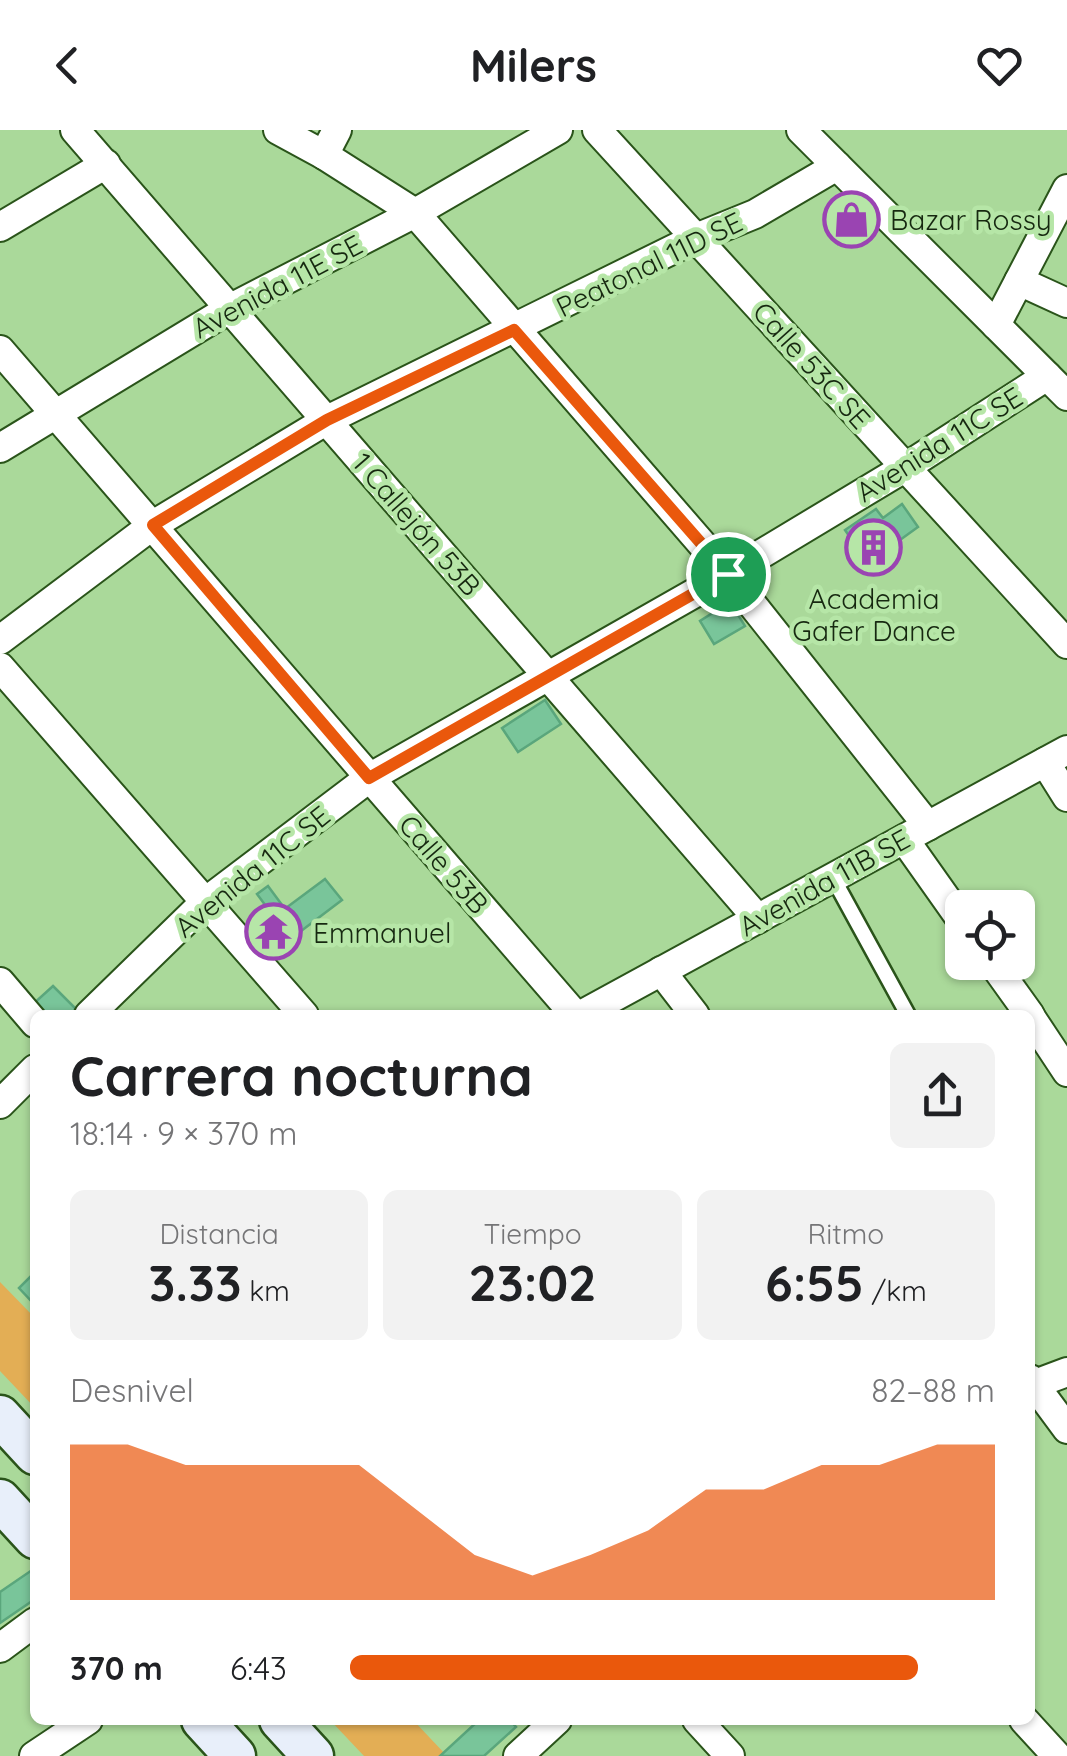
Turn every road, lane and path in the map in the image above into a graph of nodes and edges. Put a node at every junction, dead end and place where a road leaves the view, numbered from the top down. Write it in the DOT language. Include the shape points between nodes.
graph roads {
  1 [pos="75,130"];
  2 [pos="278,130"];
  3 [pos="558,130"];
  4 [pos="596,130"];
  5 [pos="801,130"];
  6 [pos="331,142"];
  7 [pos="106,164"];
  8 [pos="837,166"];
  9 [pos="1067,189"];
  10 [pos="414,213"];
  11 [pos="0,227"];
  12 [pos="696,238"];
  13 [pos="1019,281"];
  14 [pos="1067,303"];
  15 [pos="231,308"];
  16 [pos="996,326"];
  17 [pos="514,330"];
  18 [pos="0,350"];
  19 [pos="1057,386"];
  20 [pos="57,413"];
  21 [pos="327,420"];
  22 [pos="0,448"];
  23 [pos="906,467"];
  24 [pos="153,525"];
  25 [pos="728,574"];
  26 [pos="0,640"];
  27 [pos="1067,644"];
  28 [pos="0,666"];
  29 [pos="546,676"];
  30 [pos="1056,756"];
  31 [pos="369,778"];
  32 [pos="1067,797"];
  33 [pos="916,832"];
  34 [pos="833,878"];
  35 [pos="946,890"];
  36 [pos="204,903"];
  37 [pos="758,918"];
  38 [pos="661,972"];
  39 [pos="1005,980"];
  40 [pos="0,982"];
  41 [pos="95,1010"];
  42 [pos="300,1010"];
  43 [pos="574,1010"];
  44 [pos="588,1010"];
  45 [pos="691,1010"];
  46 [pos="905,1010"];
  47 [pos="1026,1010"];
  48 [pos="30,1017"];
  49 [pos="1035,1023"];
  50 [pos="1050,1048"];
  51 [pos="1067,1072"];
  52 [pos="30,1074"];
  53 [pos="0,1104"];
  54 [pos="1067,1372"];
  55 [pos="1035,1381"];
  56 [pos="1035,1386"];
  57 [pos="0,1416"];
  58 [pos="1067,1429"];
  59 [pos="0,1434"];
  60 [pos="30,1449"];
  61 [pos="30,1467"];
  62 [pos="0,1500"];
  63 [pos="30,1533"];
  64 [pos="30,1626"];
  65 [pos="0,1648"];
  66 [pos="80,1725"];
  67 [pos="206,1725"];
  68 [pos="266,1725"];
  69 [pos="285,1725"];
  70 [pos="552,1725"];
  71 [pos="702,1725"];
  72 [pos="1029,1725"];
  73 [pos="34,1756"];
  74 [pos="234,1756"];
  75 [pos="294,1756"];
  76 [pos="313,1756"];
  77 [pos="518,1756"];
  78 [pos="730,1756"];
  79 [pos="1057,1756"];
  1 -- 7 [label="street, 1 Callejón 53B"];
  2 -- 6 [label="street"];
  3 -- 10 [label="street, Avenida 11E SE"];
  4 -- 12 [label="street, Calle 53C SE"];
  5 -- 8 [label="street"];
  6 -- 10 [label="street"];
  7 -- 11 [label="street"];
  7 -- 15 [label="street, 1 Callejón 53B"];
  8 -- 12 [label="street, Peatonal 11D SE" via="755,214"];
  8 -- 16 [label="street"];
  9 -- 13 [label="street"];
  10 -- 15 [label="street, Avenida 11E SE"];
  10 -- 17 [label="street"];
  12 -- 17 [label="street, Peatonal 11D SE"];
  12 -- 23 [label="street, Calle 53C SE"];
  13 -- 14 [label="street"];
  13 -- 16 [label="street"];
  15 -- 20 [label="street, Avenida 11E SE"];
  15 -- 21 [label="street, 1 Callejón 53B"];
  16 -- 19 [label="street"];
  17 -- 21 [label="street, Peatonal 11D SE"];
  17 -- 25 [label="street"];
  18 -- 20 [label="street, Calle 53B"];
  19 -- 23 [label="street, Avenida 11C SE"];
  20 -- 22 [label="street, Avenida 11E SE"];
  20 -- 24 [label="street, Calle 53B"];
  21 -- 24 [label="street, Peatonal 11D SE"];
  21 -- 29 [label="street, 1 Callejón 53B"];
  23 -- 25 [label="street, Avenida 11C SE"];
  23 -- 27 [label="street, Calle 53C SE"];
  24 -- 26 [label="street, Peatonal 11D SE"];
  24 -- 31 [label="street, Calle 53B"];
  25 -- 29 [label="street, Avenida 11C SE"];
  25 -- 33 [label="street"];
  28 -- 36 [label="street"];
  29 -- 31 [label="street, Avenida 11C SE"];
  29 -- 37 [label="street, 1 Callejón 53B"];
  30 -- 32 [label="street"];
  30 -- 33 [label="street, Avenida 11B SE"];
  31 -- 36 [label="street, Avenida 11C SE"];
  31 -- 43 [label="street, Calle 53B"];
  33 -- 34 [label="street, Avenida 11B SE"];
  33 -- 35 [label="street"];
  34 -- 37 [label="street, Avenida 11B SE"];
  34 -- 46 [label="lane"];
  36 -- 41 [label="street, Avenida 11C SE"];
  36 -- 42 [label="street"];
  37 -- 38 [label="street, Avenida 11B SE"];
  38 -- 44 [label="street, Avenida 11B SE"];
  38 -- 45 [label="street"];
  39 -- 47 [label="street"];
  40 -- 48 [label="street"];
  49 -- 50 [label="street"];
  50 -- 51 [label="street"];
  52 -- 53 [label="street"];
  54 -- 55 [label="street"];
  56 -- 58 [label="street"];
  57 -- 60 [label="main road"];
  59 -- 61 [label="lane"];
  62 -- 63 [label="main road"];
  64 -- 65 [label="street"];
  66 -- 73 [label="street"];
  67 -- 74 [label="main road"];
  68 -- 75 [label="lane"];
  69 -- 76 [label="main road"];
  70 -- 77 [label="street"];
  71 -- 78 [label="street"];
  72 -- 79 [label="street"];
}
